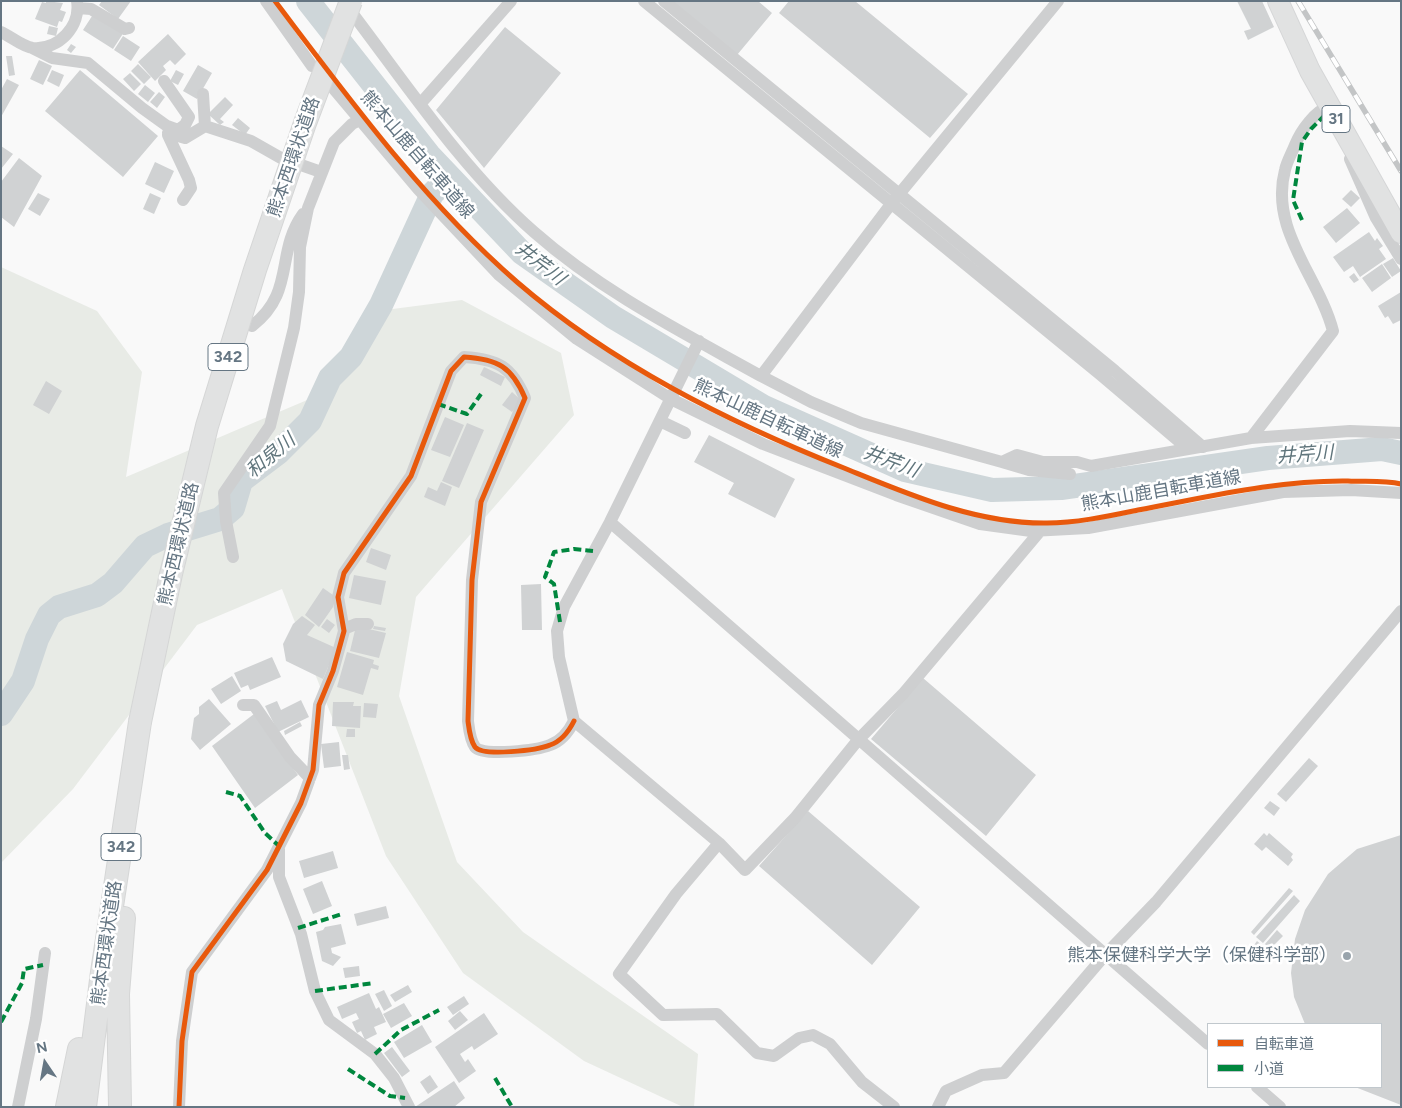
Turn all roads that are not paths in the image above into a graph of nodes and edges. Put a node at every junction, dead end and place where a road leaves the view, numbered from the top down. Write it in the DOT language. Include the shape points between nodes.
graph roads {
  1 [pos="266,1"];
  2 [pos="343,1"];
  3 [pos="351,1"];
  4 [pos="511,1"];
  5 [pos="644,1"];
  6 [pos="664,1"];
  7 [pos="1058,1"];
  8 [pos="1278,1"];
  9 [pos="78,4"];
  10 [pos="129,28"];
  11 [pos="1,32"];
  12 [pos="32,48"];
  13 [pos="312,66"];
  14 [pos="164,81"];
  15 [pos="333,88"];
  16 [pos="203,94"];
  17 [pos="421,103"];
  18 [pos="1325,108"];
  19 [pos="360,120"];
  20 [pos="205,126"];
  21 [pos="168,130"];
  22 [pos="281,158"];
  23 [pos="301,165"];
  24 [pos="321,172"];
  25 [pos="183,200"];
  26 [pos="895,200"];
  27 [pos="308,208"];
  28 [pos="1401,232"];
  29 [pos="1401,259"];
  30 [pos="252,326"];
  31 [pos="697,344"];
  32 [pos="760,376"];
  33 [pos="671,399"];
  34 [pos="660,421"];
  35 [pos="685,433"];
  36 [pos="1401,433"];
  37 [pos="1251,438"];
  38 [pos="1203,447"];
  39 [pos="1188,449"];
  40 [pos="1002,462"];
  41 [pos="1070,474"];
  42 [pos="1401,493"];
  43 [pos="610,522"];
  44 [pos="1040,530"];
  45 [pos="233,557"];
  46 [pos="1401,611"];
  47 [pos="368,624"];
  48 [pos="344,629"];
  49 [pos="243,705"];
  50 [pos="574,721"];
  51 [pos="140,722"];
  52 [pos="858,740"];
  53 [pos="310,778"];
  54 [pos="719,843"];
  55 [pos="279,846"];
  56 [pos="45,953"];
  57 [pos="1106,955"];
  58 [pos="102,972"];
  59 [pos="1207,1043"];
  60 [pos="1258,1088"];
  61 [pos="18,1107"];
  62 [pos="67,1107"];
  63 [pos="85,1107"];
  64 [pos="120,1107"];
  65 [pos="179,1107"];
  66 [pos="409,1107"];
  67 [pos="894,1107"];
  68 [pos="938,1107"];
  69 [pos="1280,1107"];
  1 -- 13 [label="street"];
  2 -- 17 [label="street"];
  3 -- 51 [label="highway, 熊本西環状道路 / 342, bridge" via="255,270 207,426"];
  4 -- 17 [label="street"];
  5 -- 26 [label="street"];
  6 -- 26 [label="street"];
  7 -- 26 [label="street"];
  8 -- 18 [label="main road, 31"];
  9 -- 10 [label="street" via="125,29"];
  9 -- 12 [label="street" via="75,24 56,44"];
  11 -- 12 [label="street"];
  12 -- 21 [label="street" via="52,58 88,62"];
  14 -- 21 [label="street" via="189,117 186,125 178,130"];
  15 -- 19 [label="street"];
  16 -- 20 [label="street"];
  17 -- 31 [label="street" via="472,171 533,232 598,282"];
  18 -- 28 [label="main road, 31"];
  18 -- 29 [label="street" via="1376,218"];
  18 -- 37 [label="street" via="1298,138 1285,169 1281,191 1290,239 1328,312 1333,331"];
  19 -- 24 [label="street" via="334,142"];
  19 -- 33 [label="street" via="418,189 498,274 577,339"];
  20 -- 21 [label="street" via="185,138"];
  20 -- 22 [label="street" via="252,141"];
  21 -- 25 [label="street" via="191,188"];
  23 -- 24 [label="street"];
  24 -- 27 [label="street"];
  26 -- 32 [label="street"];
  26 -- 38 [label="street" via="1115,371"];
  26 -- 39 [label="street"];
  27 -- 30 [label="street" via="290,240 276,301 267,314"];
  27 -- 45 [label="street" via="300,247 294,328 270,426 224,493"];
  31 -- 32 [label="street"];
  31 -- 33 [label="street"];
  32 -- 40 [label="street" via="861,423"];
  33 -- 34 [label="street"];
  33 -- 44 [label="street" via="763,444 896,495 980,524"];
  34 -- 35 [label="street"];
  34 -- 43 [label="street"];
  36 -- 37 [label="street" via="1350,431"];
  37 -- 38 [label="street"];
  38 -- 39 [label="street"];
  39 -- 40 [label="street" via="1091,466 1077,462 1043,462 1017,455"];
  40 -- 41 [label="street" via="1029,470"];
  42 -- 44 [label="street" via="1351,490 1283,492 1088,528"];
  43 -- 50 [label="street" via="564,607 558,631 559,657"];
  43 -- 52 [label="street"];
  44 -- 52 [label="street" via="903,694"];
  46 -- 57 [label="street" via="1156,902"];
  47 -- 48 [label="street"];
  48 -- 50 [label="street" via="338,597 344,573 411,476 451,371 464,357 481,358 509,370 525,398 481,502 472,580 468,721 471,737 481,752 551,745 568,734"];
  48 -- 53 [label="street" via="333,671 318,705"];
  49 -- 53 [label="street" via="254,706 290,757"];
  50 -- 54 [label="street"];
  51 -- 58 [label="highway, 熊本西環状道路 / 342"];
  51 -- 64 [label="highway" via="118,994"];
  52 -- 54 [label="street" via="794,818 745,870"];
  52 -- 57 [label="street"];
  53 -- 55 [label="street"];
  54 -- 67 [label="street" via="676,894 619,974 662,1015 717,1014 757,1053 774,1056 799,1038 813,1035 830,1044 862,1082"];
  55 -- 65 [label="street" via="267,870 192,972 182,1041"];
  55 -- 66 [label="street" via="279,877 300,934 315,991 328,1020 375,1054 394,1078"];
  56 -- 61 [label="street" via="36,1019"];
  57 -- 59 [label="street"];
  57 -- 68 [label="street" via="1004,1072 982,1075 946,1091"];
  58 -- 62 [label="highway" via="84,1026"];
  58 -- 63 [label="highway, 熊本西環状道路 / 342"];
  60 -- 69 [label="street"];
}
